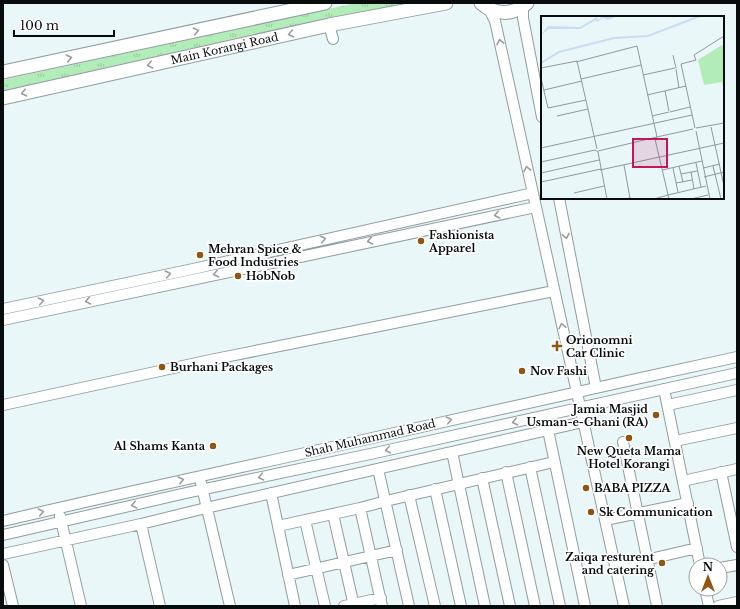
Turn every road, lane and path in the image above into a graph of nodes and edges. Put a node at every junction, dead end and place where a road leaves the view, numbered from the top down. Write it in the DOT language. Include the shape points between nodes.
graph roads {
  1 [pos="322,3"];
  2 [pos="446,3"];
  3 [pos="525,5"];
  4 [pos="485,6"];
  5 [pos="329,25"];
  6 [pos="333,39"];
  7 [pos="3,72"];
  8 [pos="3,98"];
  9 [pos="541,112"];
  10 [pos="533,193"];
  11 [pos="559,199"];
  12 [pos="536,207"];
  13 [pos="456,209"];
  14 [pos="459,223"];
  15 [pos="308,243"];
  16 [pos="311,254"];
  17 [pos="554,290"];
  18 [pos="19,305"];
  19 [pos="3,309"];
  20 [pos="22,316"];
  21 [pos="3,320"];
  22 [pos="737,357"];
  23 [pos="737,373"];
  24 [pos="596,388"];
  25 [pos="664,388"];
  26 [pos="737,390"];
  27 [pos="577,391"];
  28 [pos="3,405"];
  29 [pos="668,405"];
  30 [pos="580,407"];
  31 [pos="584,422"];
  32 [pos="737,428"];
  33 [pos="548,430"];
  34 [pos="675,441"];
  35 [pos="623,442"];
  36 [pos="452,452"];
  37 [pos="554,462"];
  38 [pos="530,467"];
  39 [pos="378,469"];
  40 [pos="737,469"];
  41 [pos="506,472"];
  42 [pos="721,472"];
  43 [pos="199,476"];
  44 [pos="482,478"];
  45 [pos="683,480"];
  46 [pos="459,483"];
  47 [pos="202,489"];
  48 [pos="435,489"];
  49 [pos="271,493"];
  50 [pos="409,495"];
  51 [pos="386,500"];
  52 [pos="688,503"];
  53 [pos="58,508"];
  54 [pos="206,508"];
  55 [pos="360,508"];
  56 [pos="637,513"];
  57 [pos="333,514"];
  58 [pos="305,520"];
  59 [pos="605,520"];
  60 [pos="3,521"];
  61 [pos="61,522"];
  62 [pos="141,524"];
  63 [pos="278,526"];
  64 [pos="3,535"];
  65 [pos="65,540"];
  66 [pos="737,547"];
  67 [pos="697,548"];
  68 [pos="397,550"];
  69 [pos="3,554"];
  70 [pos="371,556"];
  71 [pos="699,557"];
  72 [pos="647,560"];
  73 [pos="344,562"];
  74 [pos="3,565"];
  75 [pos="616,567"];
  76 [pos="316,569"];
  77 [pos="288,575"];
  78 [pos="382,602"];
  79 [pos="737,602"];
  80 [pos="350,605"];
  81 [pos="13,606"];
  82 [pos="81,606"];
  83 [pos="160,606"];
  84 [pos="230,606"];
  85 [pos="295,606"];
  86 [pos="325,606"];
  87 [pos="410,606"];
  88 [pos="435,606"];
  89 [pos="461,606"];
  90 [pos="485,606"];
  91 [pos="510,606"];
  92 [pos="535,606"];
  93 [pos="560,606"];
  94 [pos="585,606"];
  95 [pos="624,606"];
  96 [pos="657,606"];
  97 [pos="718,606"];
  7 -- 1 [label="main road, Main Korangi Road, one-way"];
  2 -- 5 [label="main road, Main Korangi Road"];
  3 -- 4 [label="main road" via="506,13"];
  3 -- 9 [label="street" via="523,18"];
  10 -- 4 [label="street, one-way" via="495,21"];
  5 -- 6 [label="street"];
  5 -- 8 [label="main road, Main Korangi Road, one-way"];
  10 -- 12 [label="street"];
  10 -- 13 [label="street"];
  11 -- 24 [label="street, one-way"];
  12 -- 14 [label="street, one-way"];
  12 -- 17 [label="street"];
  13 -- 14 [label="street"];
  15 -- 13 [label="street, one-way"];
  14 -- 16 [label="street, one-way"];
  15 -- 16 [label="street"];
  18 -- 15 [label="street, one-way"];
  16 -- 20 [label="street, one-way"];
  27 -- 17 [label="street, one-way"];
  17 -- 28 [label="street"];
  18 -- 19 [label="street"];
  18 -- 20 [label="street"];
  20 -- 21 [label="street"];
  22 -- 24 [label="street, Shah Muhammad Road"];
  23 -- 25 [label="street, Shah Muhammad Road"];
  24 -- 27 [label="street, Shah Muhammad Road"];
  24 -- 30 [label="street"];
  25 -- 29 [label="street"];
  25 -- 30 [label="street, Shah Muhammad Road"];
  26 -- 29 [label="street"];
  27 -- 30 [label="street"];
  43 -- 27 [label="street, Shah Muhammad Road, one-way"];
  29 -- 34 [label="street"];
  30 -- 31 [label="street"];
  30 -- 47 [label="street, Shah Muhammad Road, one-way" via="382,452"];
  31 -- 33 [label="street"];
  31 -- 59 [label="street"];
  32 -- 34 [label="street"];
  33 -- 36 [label="street"];
  33 -- 37 [label="street"];
  34 -- 45 [label="street"];
  35 -- 56 [label="street"];
  36 -- 39 [label="street"];
  36 -- 46 [label="street"];
  37 -- 38 [label="street"];
  37 -- 94 [label="street"];
  38 -- 41 [label="street"];
  38 -- 93 [label="street"];
  39 -- 49 [label="street"];
  39 -- 51 [label="street"];
  40 -- 42 [label="street"];
  41 -- 44 [label="street"];
  41 -- 92 [label="street"];
  42 -- 45 [label="street"];
  42 -- 66 [label="street"];
  43 -- 47 [label="street"];
  53 -- 43 [label="street, Shah Muhammad Road, one-way"];
  44 -- 46 [label="street"];
  44 -- 91 [label="street"];
  45 -- 52 [label="street"];
  46 -- 48 [label="street"];
  46 -- 90 [label="street"];
  47 -- 54 [label="street"];
  47 -- 61 [label="street, Shah Muhammad Road, one-way"];
  48 -- 50 [label="street"];
  48 -- 89 [label="street"];
  49 -- 54 [label="street"];
  49 -- 63 [label="street"];
  50 -- 51 [label="street"];
  50 -- 88 [label="street"];
  51 -- 55 [label="street"];
  51 -- 68 [label="street"];
  52 -- 56 [label="street"];
  52 -- 67 [label="street"];
  60 -- 53 [label="street, Shah Muhammad Road, one-way"];
  53 -- 61 [label="street"];
  54 -- 62 [label="street"];
  54 -- 84 [label="street"];
  55 -- 57 [label="street"];
  55 -- 70 [label="street"];
  56 -- 59 [label="street"];
  56 -- 72 [label="street"];
  57 -- 58 [label="street"];
  57 -- 73 [label="street"];
  58 -- 63 [label="street"];
  58 -- 76 [label="street"];
  59 -- 75 [label="street"];
  61 -- 64 [label="street, Shah Muhammad Road"];
  61 -- 65 [label="street"];
  62 -- 65 [label="street"];
  62 -- 83 [label="street"];
  63 -- 77 [label="street"];
  65 -- 69 [label="street"];
  65 -- 82 [label="street"];
  67 -- 71 [label="street"];
  67 -- 72 [label="street"];
  68 -- 70 [label="street"];
  68 -- 87 [label="street"];
  70 -- 73 [label="street"];
  70 -- 78 [label="street"];
  72 -- 75 [label="street"];
  72 -- 96 [label="street"];
  73 -- 76 [label="street"];
  73 -- 80 [label="street"];
  74 -- 81 [label="street"];
  75 -- 95 [label="street"];
  76 -- 77 [label="street"];
  76 -- 86 [label="street"];
  77 -- 85 [label="street"];
  78 -- 80 [label="street"];
  79 -- 97 [label="street"];
}
